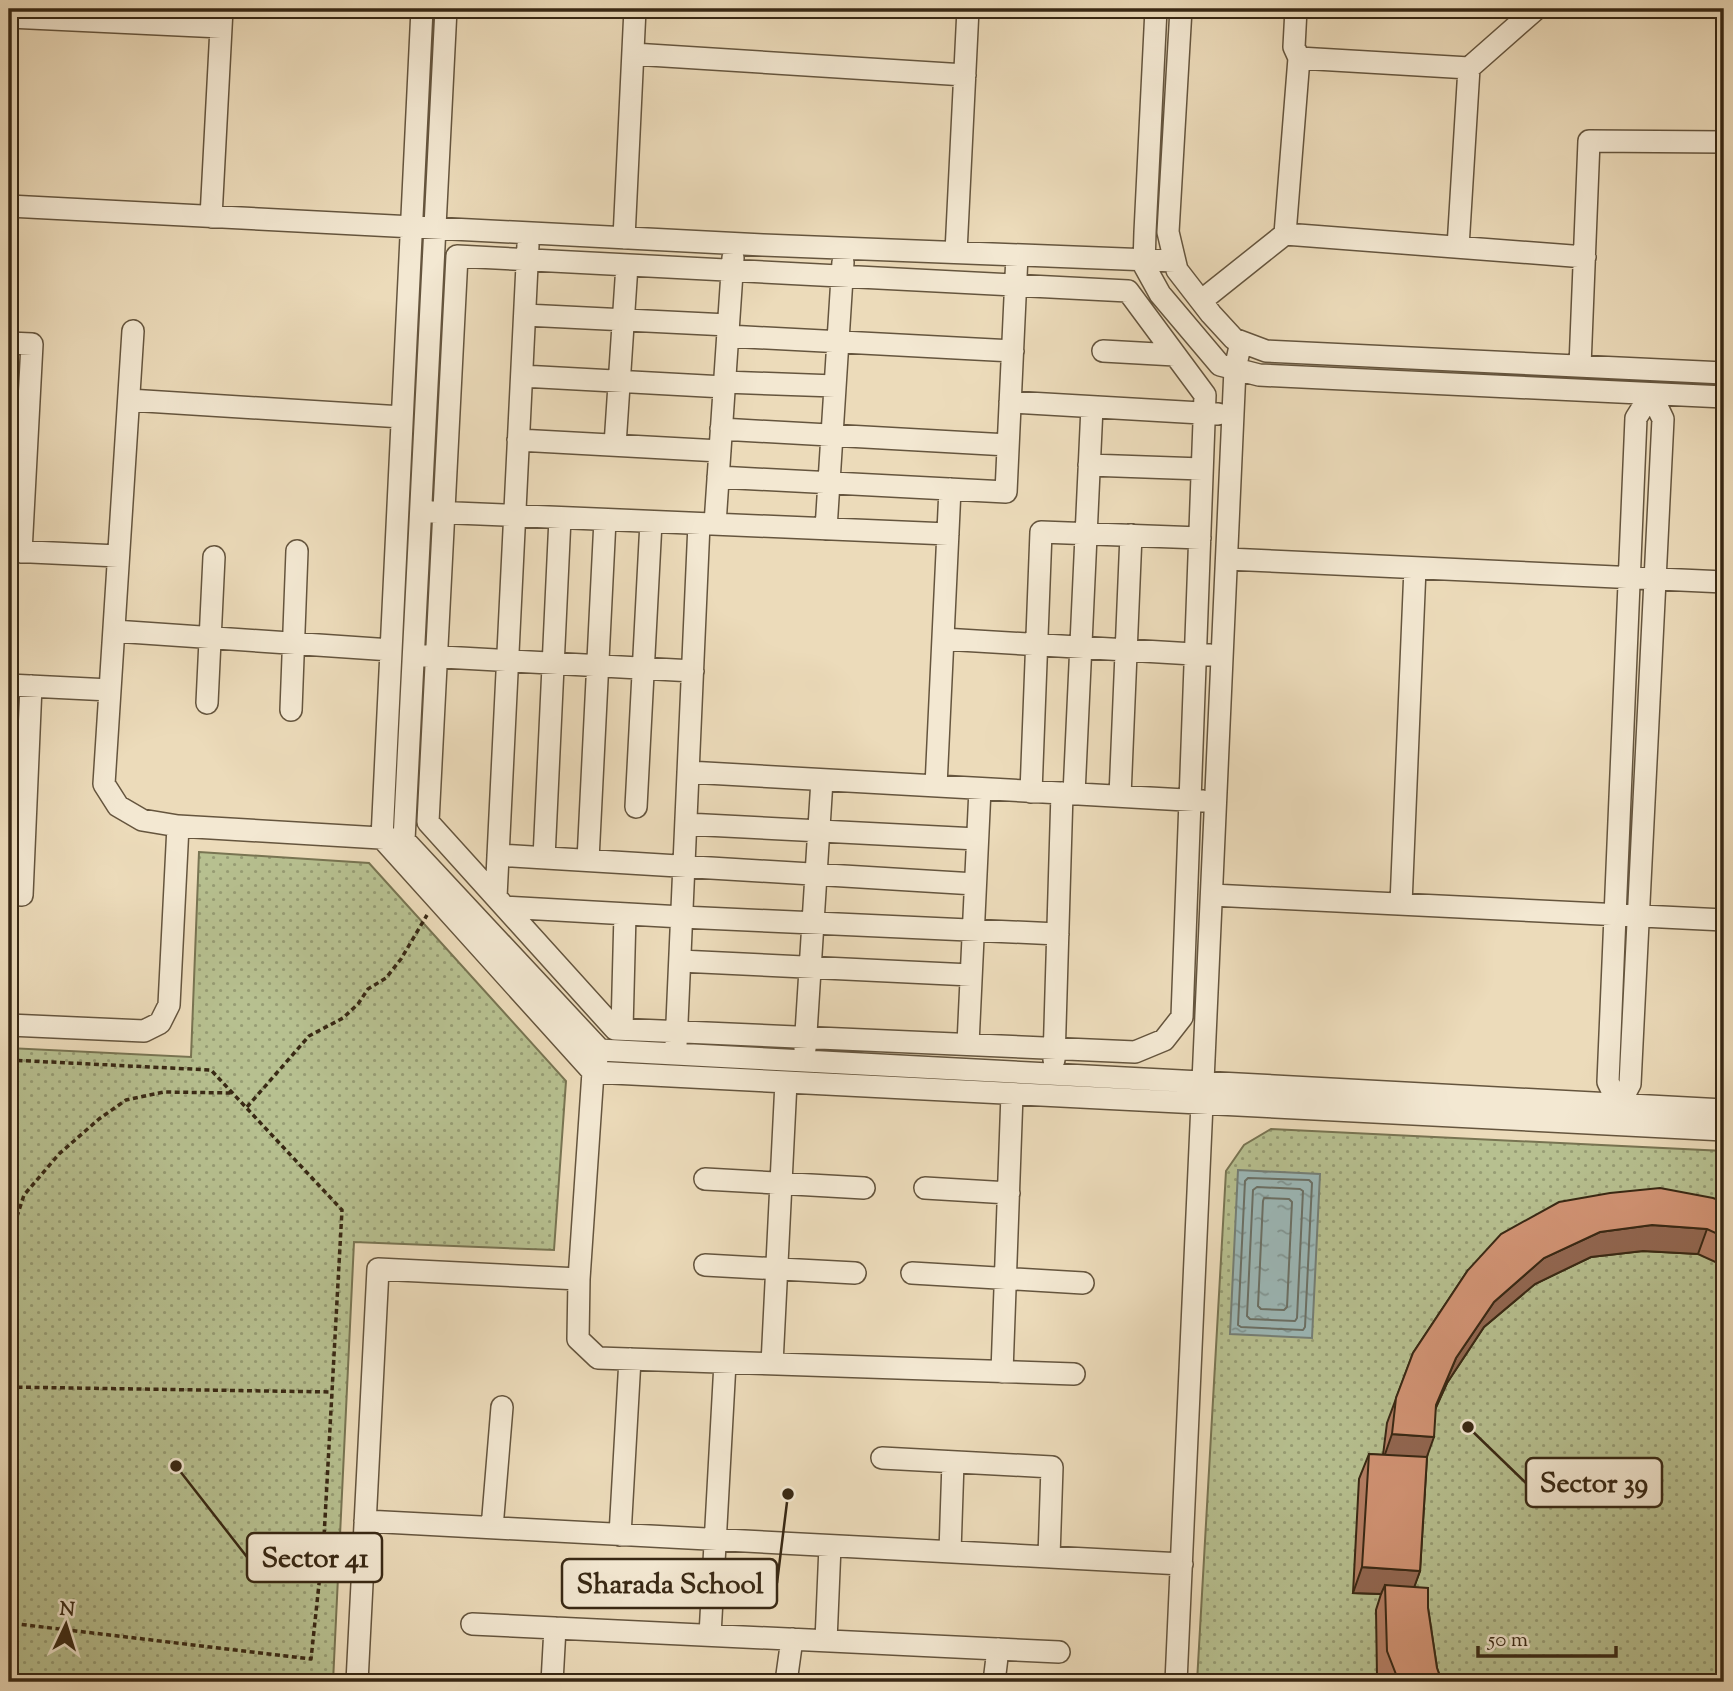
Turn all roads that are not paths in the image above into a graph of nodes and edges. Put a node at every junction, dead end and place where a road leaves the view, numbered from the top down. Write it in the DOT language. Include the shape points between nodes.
graph roads {
  1 [pos="422,9"];
  2 [pos="446,9"];
  3 [pos="635,9"];
  4 [pos="968,9"];
  5 [pos="1156,9"];
  6 [pos="1181,9"];
  7 [pos="1296,9"];
  8 [pos="1536,9"];
  9 [pos="9,17"];
  10 [pos="221,18"];
  11 [pos="633,54"];
  12 [pos="1299,58"];
  13 [pos="1469,68"];
  14 [pos="965,75"];
  15 [pos="1724,142"];
  16 [pos="9,206"];
  17 [pos="211,217"];
  18 [pos="412,227"];
  19 [pos="435,228"];
  20 [pos="529,233"];
  21 [pos="1285,234"];
  22 [pos="624,238"];
  23 [pos="734,243"];
  24 [pos="1458,247"];
  25 [pos="844,248"];
  26 [pos="956,252"];
  27 [pos="1017,255"];
  28 [pos="1585,257"];
  29 [pos="1144,259"];
  30 [pos="527,260"];
  31 [pos="1175,261"];
  32 [pos="627,265"];
  33 [pos="732,271"];
  34 [pos="842,276"];
  35 [pos="1016,285"];
  36 [pos="1201,301"];
  37 [pos="525,315"];
  38 [pos="623,320"];
  39 [pos="133,331"];
  40 [pos="728,331"];
  41 [pos="838,342"];
  42 [pos="1241,342"];
  43 [pos="9,343"];
  44 [pos="1013,351"];
  45 [pos="1103,351"];
  46 [pos="1175,355"];
  47 [pos="1580,366"];
  48 [pos="1235,369"];
  49 [pos="1724,373"];
  50 [pos="522,376"];
  51 [pos="619,381"];
  52 [pos="724,384"];
  53 [pos="835,386"];
  54 [pos="1651,394"];
  55 [pos="1724,397"];
  56 [pos="128,400"];
  57 [pos="1010,402"];
  58 [pos="1092,407"];
  59 [pos="1205,413"];
  60 [pos="1233,415"];
  61 [pos="402,417"];
  62 [pos="721,429"];
  63 [pos="832,436"];
  64 [pos="518,440"];
  65 [pos="615,445"];
  66 [pos="1008,445"];
  67 [pos="720,451"];
  68 [pos="1089,465"];
  69 [pos="1202,469"];
  70 [pos="718,477"];
  71 [pos="829,483"];
  72 [pos="950,489"];
  73 [pos="421,512"];
  74 [pos="444,513"];
  75 [pos="514,516"];
  76 [pos="559,518"];
  77 [pos="604,520"];
  78 [pos="651,522"];
  79 [pos="707,524"];
  80 [pos="827,529"];
  81 [pos="1086,533"];
  82 [pos="948,534"];
  83 [pos="1131,535"];
  84 [pos="1200,538"];
  85 [pos="15,551"];
  86 [pos="297,551"];
  87 [pos="118,556"];
  88 [pos="214,557"];
  89 [pos="1227,559"];
  90 [pos="1415,568"];
  91 [pos="1629,578"];
  92 [pos="1655,579"];
  93 [pos="1724,582"];
  94 [pos="114,631"];
  95 [pos="210,638"];
  96 [pos="943,639"];
  97 [pos="293,644"];
  98 [pos="1037,645"];
  99 [pos="1081,647"];
  100 [pos="391,650"];
  101 [pos="1126,650"];
  102 [pos="1195,654"];
  103 [pos="1223,655"];
  104 [pos="413,656"];
  105 [pos="437,657"];
  106 [pos="507,661"];
  107 [pos="553,663"];
  108 [pos="597,666"];
  109 [pos="643,668"];
  110 [pos="693,671"];
  111 [pos="9,685"];
  112 [pos="31,686"];
  113 [pos="110,690"];
  114 [pos="207,703"];
  115 [pos="291,710"];
  116 [pos="18,764"];
  117 [pos="688,772"];
  118 [pos="822,780"];
  119 [pos="936,786"];
  120 [pos="980,789"];
  121 [pos="1031,792"];
  122 [pos="1068,794"];
  123 [pos="1120,796"];
  124 [pos="1190,800"];
  125 [pos="1216,802"];
  126 [pos="636,807"];
  127 [pos="686,824"];
  128 [pos="178,826"];
  129 [pos="819,831"];
  130 [pos="382,838"];
  131 [pos="977,839"];
  132 [pos="404,840"];
  133 [pos="498,855"];
  134 [pos="544,858"];
  135 [pos="588,860"];
  136 [pos="684,866"];
  137 [pos="817,874"];
  138 [pos="975,884"];
  139 [pos="9,894"];
  140 [pos="1212,895"];
  141 [pos="500,902"];
  142 [pos="1401,904"];
  143 [pos="625,914"];
  144 [pos="1615,915"];
  145 [pos="1638,916"];
  146 [pos="682,917"];
  147 [pos="1724,920"];
  148 [pos="813,923"];
  149 [pos="973,930"];
  150 [pos="1058,934"];
  151 [pos="680,961"];
  152 [pos="810,967"];
  153 [pos="971,975"];
  154 [pos="9,1025"];
  155 [pos="622,1029"];
  156 [pos="677,1032"];
  157 [pos="806,1037"];
  158 [pos="968,1044"];
  159 [pos="1055,1048"];
  160 [pos="600,1050"];
  161 [pos="676,1054"];
  162 [pos="804,1061"];
  163 [pos="593,1072"];
  164 [pos="1054,1075"];
  165 [pos="786,1082"];
  166 [pos="1203,1083"];
  167 [pos="1012,1094"];
  168 [pos="1202,1105"];
  169 [pos="1619,1105"];
  170 [pos="1724,1110"];
  171 [pos="1724,1130"];
  172 [pos="705,1179"];
  173 [pos="781,1183"];
  174 [pos="864,1188"];
  175 [pos="925,1188"];
  176 [pos="1009,1193"];
  177 [pos="705,1265"];
  178 [pos="776,1269"];
  179 [pos="855,1273"];
  180 [pos="912,1273"];
  181 [pos="1006,1278"];
  182 [pos="579,1279"];
  183 [pos="1083,1283"];
  184 [pos="630,1359"];
  185 [pos="724,1363"];
  186 [pos="772,1364"];
  187 [pos="1002,1372"];
  188 [pos="1074,1374"];
  189 [pos="502,1407"];
  190 [pos="882,1458"];
  191 [pos="953,1462"];
  192 [pos="365,1521"];
  193 [pos="492,1528"];
  194 [pos="620,1535"];
  195 [pos="715,1540"];
  196 [pos="830,1546"];
  197 [pos="950,1552"];
  198 [pos="1049,1557"];
  199 [pos="1182,1564"];
  200 [pos="472,1624"];
  201 [pos="555,1628"];
  202 [pos="710,1636"];
  203 [pos="792,1639"];
  204 [pos="826,1641"];
  205 [pos="998,1649"];
  206 [pos="1059,1652"];
  207 [pos="357,1682"];
  208 [pos="552,1682"];
  209 [pos="786,1682"];
  210 [pos="993,1682"];
  211 [pos="1176,1682"];
  1 -- 18 [label="street"];
  2 -- 19 [label="street"];
  3 -- 11 [label="street"];
  4 -- 14 [label="street"];
  5 -- 29 [label="street"];
  6 -- 31 [label="street" via="1168,232"];
  7 -- 12 [label="street" via="1294,47"];
  8 -- 13 [label="street"];
  9 -- 10 [label="street"];
  10 -- 17 [label="street"];
  11 -- 14 [label="street"];
  11 -- 22 [label="street"];
  12 -- 13 [label="street"];
  12 -- 21 [label="street"];
  13 -- 24 [label="street"];
  14 -- 26 [label="street"];
  15 -- 28 [label="street" via="1589,141"];
  16 -- 17 [label="street"];
  17 -- 18 [label="street"];
  18 -- 19 [label="street"];
  18 -- 61 [label="street"];
  19 -- 20 [label="street"];
  19 -- 73 [label="street"];
  20 -- 22 [label="street"];
  20 -- 30 [label="street"];
  21 -- 24 [label="street"];
  21 -- 36 [label="street"];
  22 -- 23 [label="street"];
  23 -- 25 [label="street"];
  23 -- 33 [label="street"];
  24 -- 28 [label="street"];
  25 -- 26 [label="street"];
  25 -- 34 [label="street"];
  26 -- 27 [label="street"];
  27 -- 29 [label="street"];
  27 -- 35 [label="street"];
  28 -- 47 [label="street"];
  29 -- 31 [label="street"];
  29 -- 48 [label="street" via="1160,294 1220,365"];
  30 -- 32 [label="street"];
  30 -- 37 [label="street"];
  30 -- 74 [label="street" via="457,256"];
  31 -- 36 [label="street"];
  32 -- 33 [label="street"];
  32 -- 38 [label="street"];
  33 -- 34 [label="street"];
  33 -- 40 [label="street"];
  34 -- 35 [label="street"];
  34 -- 41 [label="street"];
  35 -- 44 [label="street"];
  35 -- 46 [label="street" via="1128,291"];
  36 -- 42 [label="street" via="1234,340"];
  37 -- 38 [label="street"];
  37 -- 50 [label="street"];
  38 -- 40 [label="street"];
  38 -- 51 [label="street"];
  39 -- 56 [label="street"];
  40 -- 41 [label="street"];
  40 -- 52 [label="street"];
  41 -- 44 [label="street"];
  41 -- 53 [label="street"];
  42 -- 47 [label="street" via="1266,351"];
  42 -- 48 [label="street"];
  43 -- 85 [label="street" via="32,344"];
  44 -- 57 [label="street"];
  45 -- 46 [label="street"];
  46 -- 59 [label="street" via="1205,395"];
  47 -- 49 [label="street"];
  48 -- 54 [label="street" via="1259,375"];
  48 -- 60 [label="street"];
  50 -- 51 [label="street"];
  50 -- 64 [label="street"];
  51 -- 52 [label="street"];
  51 -- 65 [label="street"];
  52 -- 53 [label="street"];
  52 -- 62 [label="street"];
  53 -- 63 [label="street"];
  54 -- 55 [label="street"];
  54 -- 91 [label="street" via="1636,418"];
  54 -- 92 [label="street" via="1662,419"];
  56 -- 61 [label="street"];
  56 -- 87 [label="street"];
  57 -- 58 [label="street"];
  57 -- 66 [label="street"];
  58 -- 59 [label="street"];
  58 -- 68 [label="street"];
  59 -- 60 [label="street"];
  59 -- 69 [label="street"];
  60 -- 89 [label="street"];
  61 -- 100 [label="street"];
  62 -- 63 [label="street"];
  62 -- 67 [label="street"];
  63 -- 66 [label="street"];
  63 -- 71 [label="street"];
  64 -- 65 [label="street"];
  64 -- 75 [label="street"];
  65 -- 67 [label="street"];
  66 -- 72 [label="street" via="1006,492"];
  67 -- 70 [label="street"];
  68 -- 69 [label="street"];
  68 -- 81 [label="street"];
  69 -- 84 [label="street"];
  70 -- 71 [label="street"];
  70 -- 79 [label="street"];
  71 -- 72 [label="street"];
  71 -- 80 [label="street"];
  72 -- 82 [label="street"];
  73 -- 74 [label="street"];
  73 -- 104 [label="street"];
  74 -- 75 [label="street"];
  74 -- 105 [label="street"];
  75 -- 76 [label="street"];
  75 -- 106 [label="street"];
  76 -- 77 [label="street"];
  76 -- 107 [label="street"];
  77 -- 78 [label="street"];
  77 -- 108 [label="street"];
  78 -- 79 [label="street"];
  78 -- 109 [label="street"];
  79 -- 80 [label="street"];
  79 -- 110 [label="street"];
  80 -- 82 [label="street"];
  81 -- 83 [label="street"];
  81 -- 98 [label="street" via="1041,532"];
  81 -- 99 [label="street"];
  82 -- 96 [label="street"];
  83 -- 84 [label="street"];
  83 -- 101 [label="street"];
  84 -- 102 [label="street"];
  85 -- 87 [label="street"];
  86 -- 97 [label="street"];
  87 -- 94 [label="street"];
  88 -- 95 [label="street"];
  89 -- 90 [label="street"];
  89 -- 103 [label="street"];
  90 -- 91 [label="street"];
  90 -- 142 [label="street"];
  91 -- 92 [label="street"];
  91 -- 144 [label="street"];
  92 -- 93 [label="street"];
  92 -- 145 [label="street"];
  94 -- 95 [label="street"];
  94 -- 113 [label="street"];
  95 -- 97 [label="street"];
  95 -- 114 [label="street"];
  96 -- 98 [label="street"];
  96 -- 119 [label="street"];
  97 -- 100 [label="street"];
  97 -- 115 [label="street"];
  98 -- 99 [label="street"];
  98 -- 121 [label="street"];
  99 -- 101 [label="street"];
  99 -- 122 [label="street"];
  100 -- 130 [label="street"];
  101 -- 102 [label="street"];
  101 -- 123 [label="street"];
  102 -- 103 [label="street"];
  102 -- 124 [label="street"];
  103 -- 125 [label="street"];
  104 -- 105 [label="street"];
  104 -- 132 [label="street"];
  105 -- 106 [label="street"];
  105 -- 141 [label="street" via="428,822"];
  106 -- 107 [label="street"];
  106 -- 133 [label="street"];
  107 -- 108 [label="street"];
  107 -- 134 [label="street"];
  108 -- 109 [label="street"];
  108 -- 135 [label="street"];
  109 -- 110 [label="street"];
  109 -- 126 [label="street"];
  110 -- 117 [label="street"];
  111 -- 112 [label="street"];
  112 -- 113 [label="street"];
  112 -- 116 [label="street"];
  113 -- 128 [label="street" via="104,784 118,806 142,820"];
  116 -- 139 [label="street" via="22,895"];
  117 -- 118 [label="street"];
  117 -- 127 [label="street"];
  118 -- 119 [label="street"];
  118 -- 129 [label="street"];
  119 -- 120 [label="street"];
  120 -- 121 [label="street"];
  120 -- 131 [label="street"];
  121 -- 122 [label="street"];
  122 -- 123 [label="street"];
  122 -- 150 [label="street"];
  123 -- 124 [label="street"];
  124 -- 125 [label="street"];
  124 -- 159 [label="street" via="1182,1017 1164,1040 1135,1052"];
  125 -- 140 [label="street"];
  127 -- 129 [label="street"];
  127 -- 136 [label="street"];
  128 -- 130 [label="street"];
  128 -- 154 [label="street" via="169,1005 160,1023 144,1031"];
  129 -- 131 [label="street"];
  129 -- 137 [label="street"];
  130 -- 132 [label="street"];
  130 -- 163 [label="street"];
  131 -- 138 [label="street"];
  132 -- 160 [label="street"];
  133 -- 134 [label="street"];
  133 -- 141 [label="street"];
  134 -- 135 [label="street"];
  135 -- 136 [label="street"];
  136 -- 137 [label="street"];
  136 -- 146 [label="street"];
  137 -- 138 [label="street"];
  137 -- 148 [label="street"];
  138 -- 149 [label="street"];
  140 -- 142 [label="street"];
  140 -- 166 [label="street"];
  141 -- 143 [label="street"];
  141 -- 155 [label="street" via="615,1029"];
  142 -- 144 [label="street"];
  143 -- 146 [label="street"];
  143 -- 155 [label="street"];
  144 -- 145 [label="street"];
  144 -- 169 [label="street" via="1608,1082"];
  145 -- 147 [label="street"];
  145 -- 169 [label="street" via="1630,1084"];
  146 -- 148 [label="street"];
  146 -- 151 [label="street"];
  148 -- 149 [label="street"];
  148 -- 152 [label="street"];
  149 -- 150 [label="street"];
  149 -- 153 [label="street"];
  150 -- 159 [label="street"];
  151 -- 152 [label="street"];
  151 -- 156 [label="street"];
  152 -- 153 [label="street"];
  152 -- 157 [label="street"];
  153 -- 158 [label="street"];
  155 -- 156 [label="street"];
  156 -- 157 [label="street"];
  156 -- 161 [label="street"];
  157 -- 158 [label="street"];
  157 -- 162 [label="street"];
  158 -- 159 [label="street"];
  159 -- 164 [label="street"];
  160 -- 161 [label="street"];
  160 -- 163 [label="street"];
  161 -- 162 [label="street"];
  162 -- 164 [label="street"];
  163 -- 165 [label="street"];
  163 -- 182 [label="street"];
  164 -- 166 [label="street"];
  165 -- 167 [label="street"];
  165 -- 173 [label="street"];
  166 -- 168 [label="street"];
  166 -- 169 [label="street"];
  167 -- 168 [label="street"];
  167 -- 176 [label="street"];
  168 -- 171 [label="street"];
  168 -- 199 [label="street"];
  169 -- 170 [label="street"];
  172 -- 173 [label="street"];
  173 -- 174 [label="street"];
  173 -- 178 [label="street"];
  175 -- 176 [label="street"];
  176 -- 181 [label="street"];
  177 -- 178 [label="street"];
  178 -- 179 [label="street"];
  178 -- 186 [label="street"];
  180 -- 181 [label="street"];
  181 -- 183 [label="street"];
  181 -- 187 [label="street"];
  182 -- 184 [label="street" via="578,1339 598,1358"];
  182 -- 192 [label="street" via="378,1269"];
  184 -- 185 [label="street"];
  184 -- 194 [label="street"];
  185 -- 186 [label="street"];
  185 -- 195 [label="street"];
  186 -- 187 [label="street"];
  187 -- 188 [label="street"];
  189 -- 193 [label="street"];
  190 -- 191 [label="street"];
  191 -- 197 [label="street"];
  191 -- 198 [label="street" via="1052,1467"];
  192 -- 193 [label="street"];
  192 -- 207 [label="street"];
  193 -- 194 [label="street"];
  194 -- 195 [label="street"];
  195 -- 196 [label="street"];
  195 -- 202 [label="street"];
  196 -- 197 [label="street"];
  196 -- 204 [label="street"];
  197 -- 198 [label="street"];
  198 -- 199 [label="street"];
  199 -- 211 [label="street"];
  200 -- 201 [label="street"];
  201 -- 202 [label="street"];
  201 -- 208 [label="street"];
  202 -- 203 [label="street"];
  203 -- 204 [label="street"];
  203 -- 209 [label="street"];
  204 -- 205 [label="street"];
  205 -- 206 [label="street"];
  205 -- 210 [label="street"];
}
